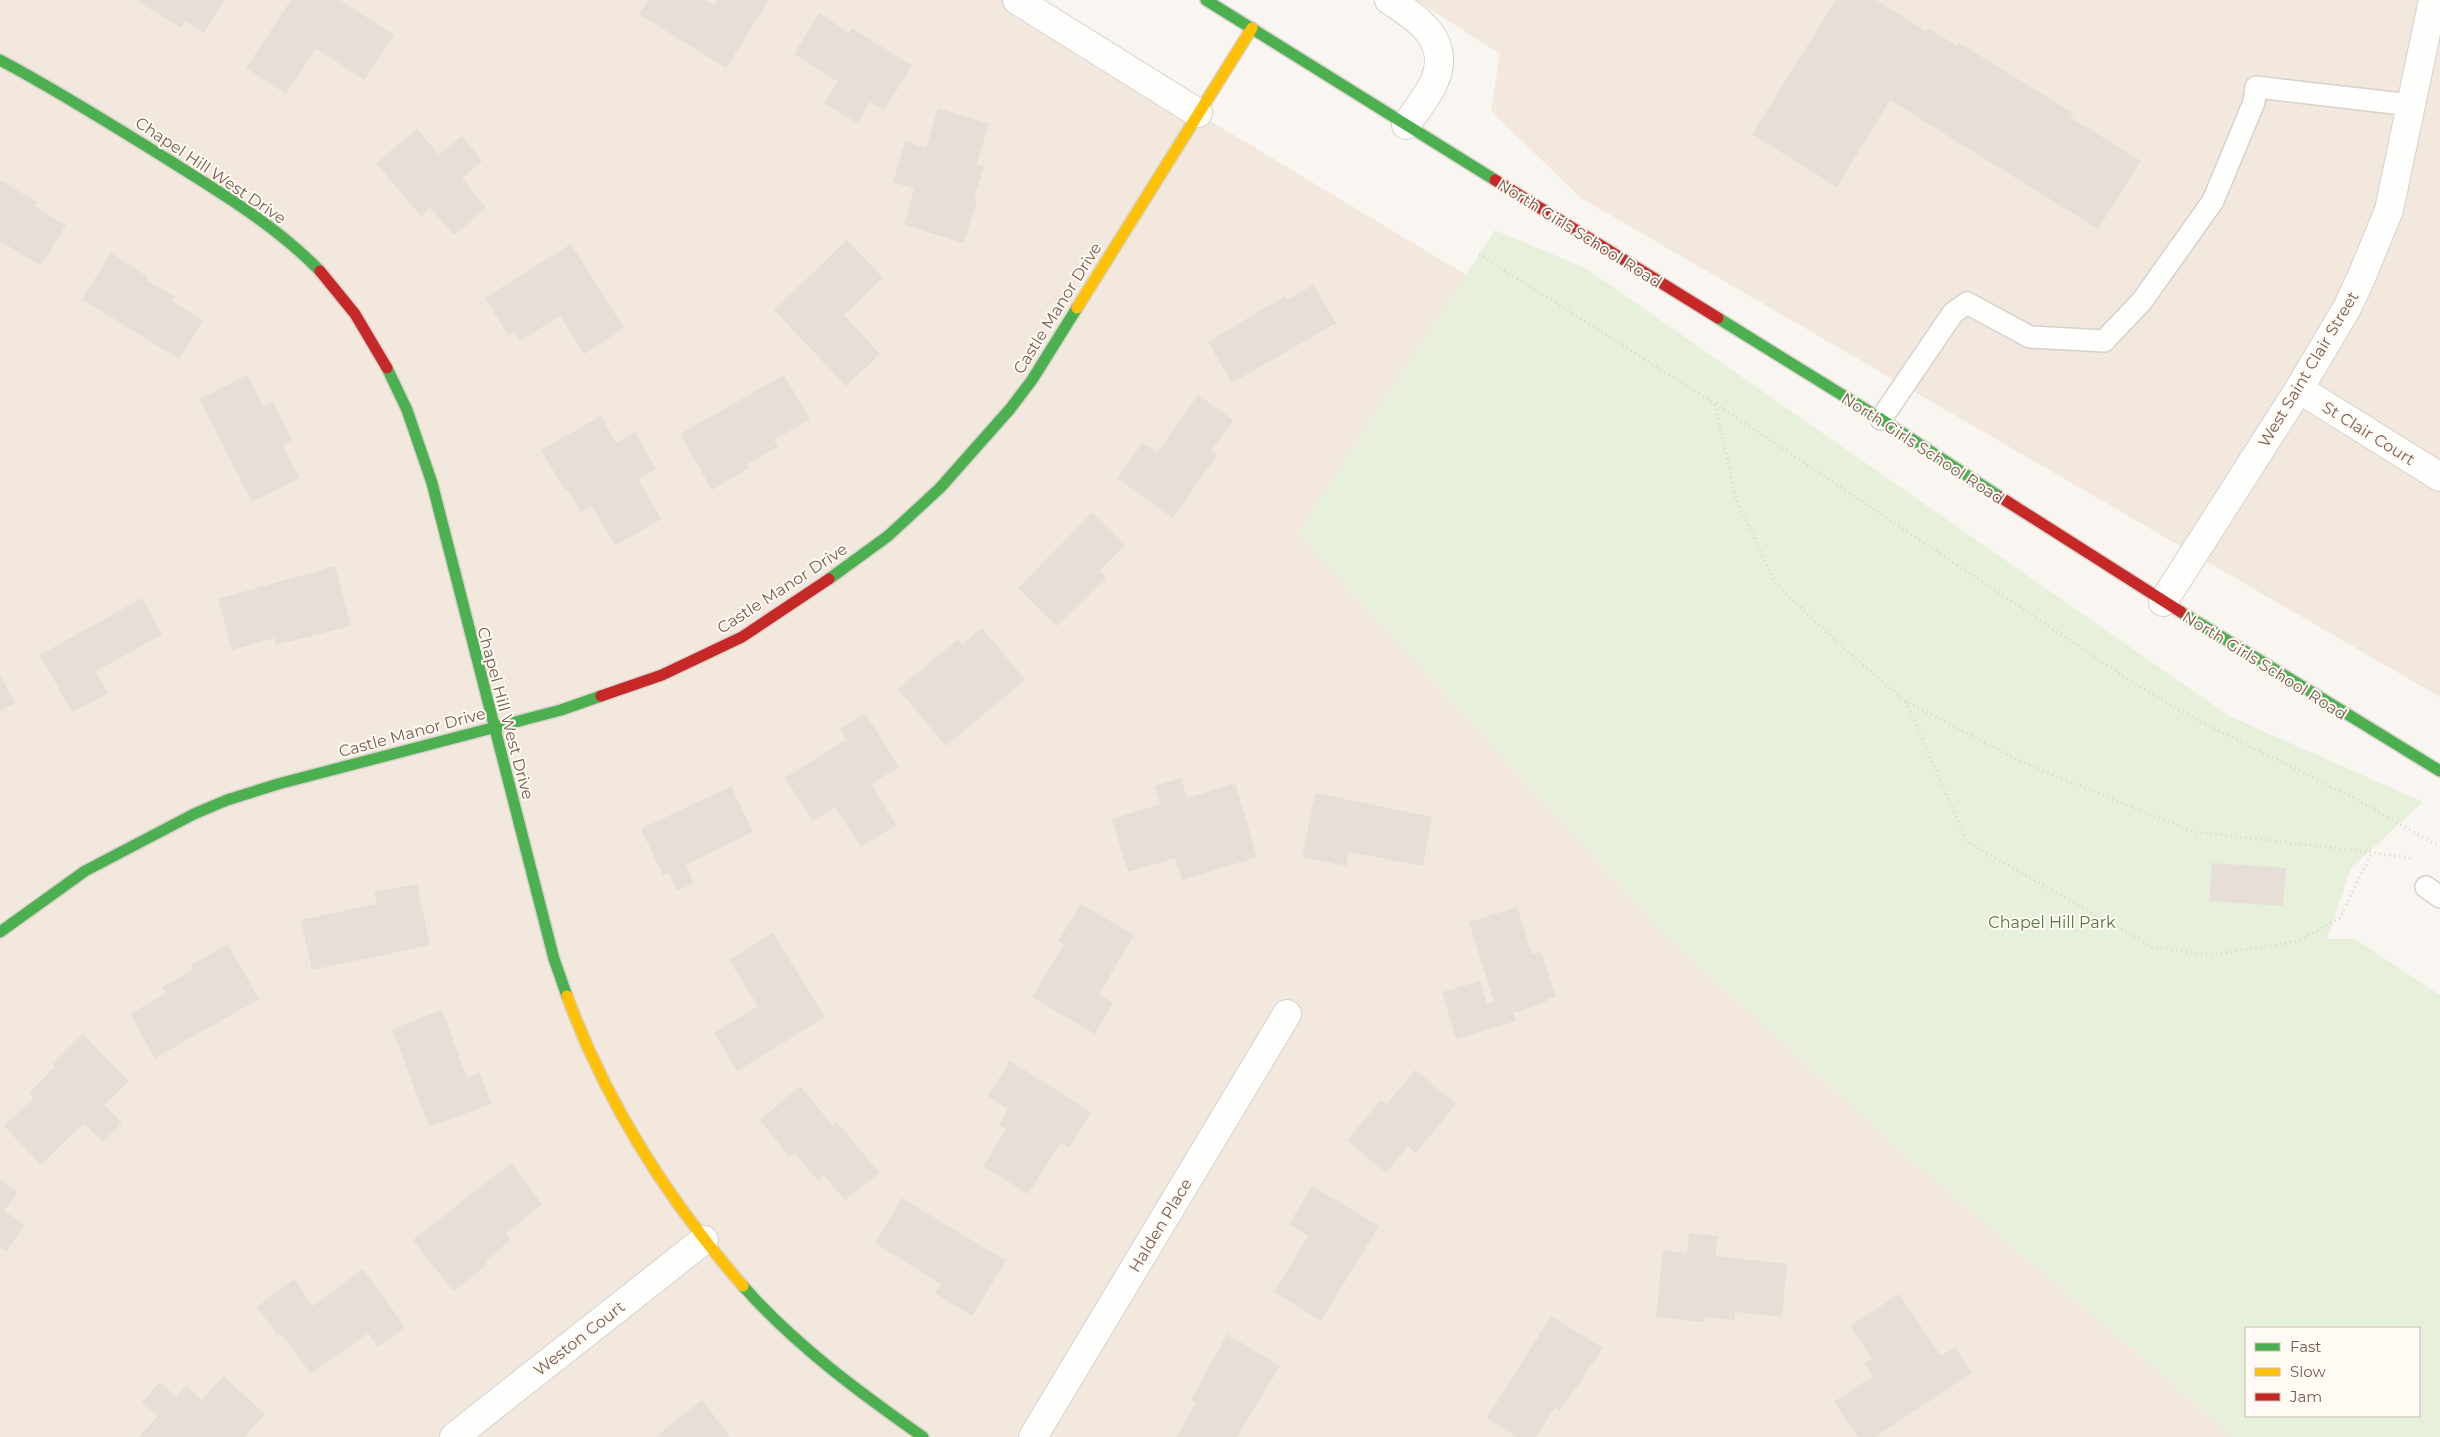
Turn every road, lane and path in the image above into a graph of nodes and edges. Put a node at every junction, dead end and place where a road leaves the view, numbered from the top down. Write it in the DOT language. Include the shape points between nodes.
graph roads {
  1 [pos="1017,0"];
  2 [pos="1206,0"];
  3 [pos="1389,0"];
  4 [pos="2433,0"];
  5 [pos="1252,28"];
  6 [pos="0,60"];
  7 [pos="2410,105"];
  8 [pos="1198,113"];
  9 [pos="1406,125"];
  10 [pos="1480,254"];
  11 [pos="2299,389"];
  12 [pos="1714,403"];
  13 [pos="1880,420"];
  14 [pos="2440,477"];
  15 [pos="2163,602"];
  16 [pos="1905,701"];
  17 [pos="493,727"];
  18 [pos="2440,771"];
  19 [pos="2440,847"];
  20 [pos="2372,852"];
  21 [pos="2433,892"];
  22 [pos="0,932"];
  23 [pos="1287,1014"];
  24 [pos="704,1240"];
  25 [pos="454,1437"];
  26 [pos="923,1437"];
  27 [pos="1033,1437"];
  1 -- 8 [label="street"];
  2 -- 5 [label="street, North Girls School Road"];
  3 -- 9 [label="street" via="1427,28 1439,58 1434,82"];
  4 -- 7 [label="street, West Saint Clair Street"];
  5 -- 8 [label="street, Castle Manor Drive"];
  5 -- 9 [label="street, North Girls School Road"];
  6 -- 17 [label="street, Chapel Hill West Drive" via="102,118 262,221 315,267 362,323 389,368 416,431"];
  7 -- 11 [label="street, West Saint Clair Street" via="2401,161 2382,230 2347,308"];
  7 -- 13 [label="lane" via="2256,87 2254,102 2212,201 2142,301 2104,341 2030,337 1967,303 1953,313"];
  8 -- 17 [label="street, Castle Manor Drive" via="1032,380 940,488 888,536 742,637 662,675 612,694"];
  9 -- 13 [label="street, North Girls School Road"];
  10 -- 12 [label="path"];
  11 -- 14 [label="street, St Clair Court"];
  11 -- 15 [label="street, West Saint Clair Street"];
  12 -- 16 [label="path" via="1736,499 1775,583"];
  12 -- 19 [label="path" via="2135,684 2197,720 2354,798"];
  13 -- 15 [label="street, North Girls School Road"];
  15 -- 18 [label="street, North Girls School Road"];
  16 -- 20 [label="path" via="2024,763 2194,832"];
  16 -- 20 [label="path" via="1968,842 2152,947 2212,955 2298,941 2340,918"];
  17 -- 22 [label="street, Castle Manor Drive" via="278,784 194,814 85,872"];
  17 -- 24 [label="street, Chapel Hill West Drive" via="554,959 579,1027 632,1137 670,1196"];
  20 -- 21 [label="path" via="2419,860"];
  23 -- 27 [label="street, Halden Place"];
  24 -- 25 [label="street, Weston Court"];
  24 -- 26 [label="street, Chapel Hill West Drive" via="761,1306 812,1355"];
}
